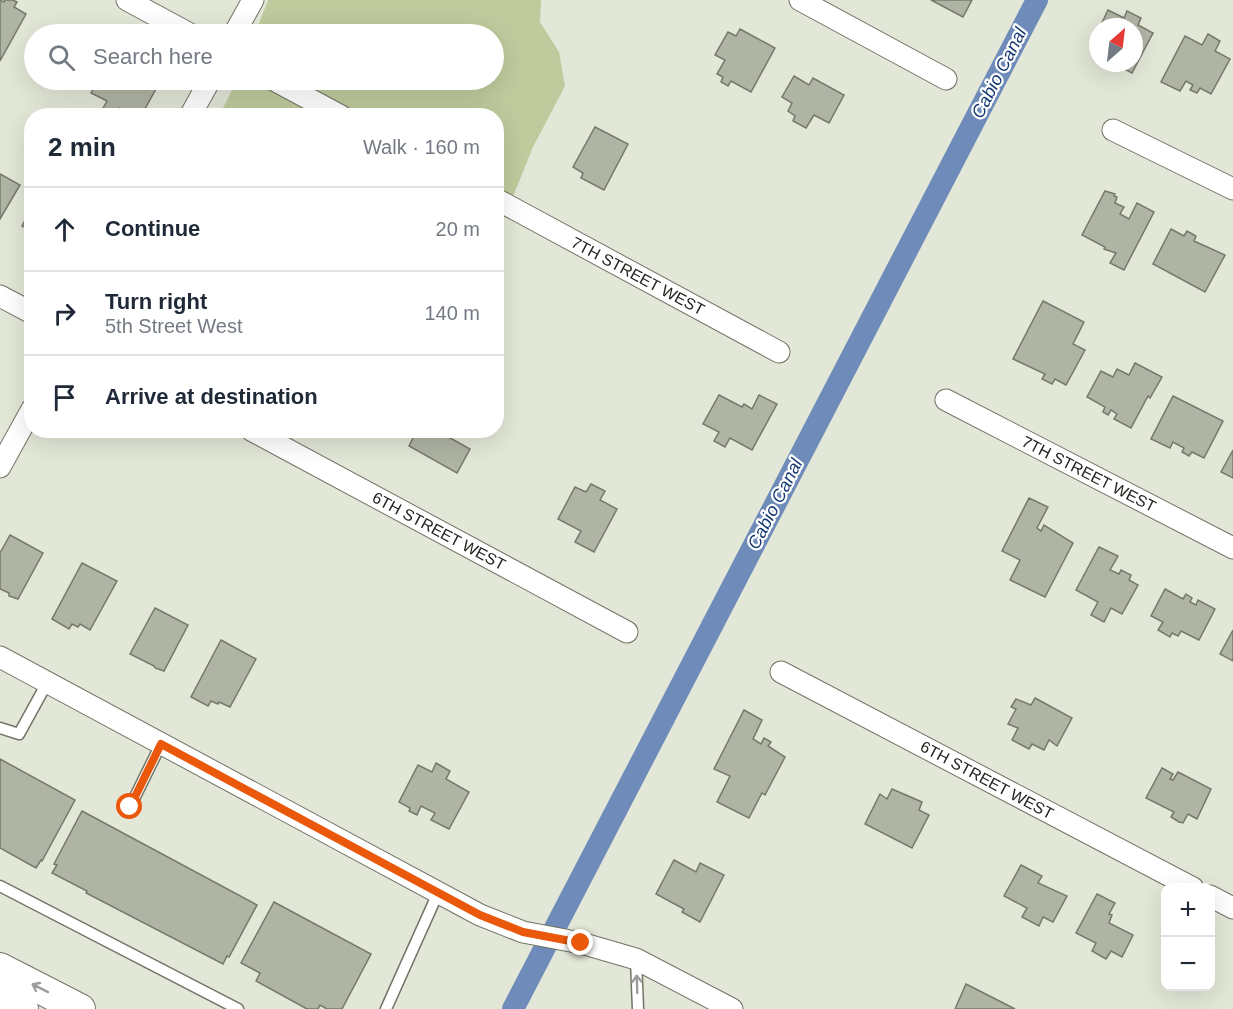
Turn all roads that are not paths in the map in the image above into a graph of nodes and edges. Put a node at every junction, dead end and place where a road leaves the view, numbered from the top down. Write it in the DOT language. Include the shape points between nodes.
graph roads {
  1 [pos="126,0"];
  2 [pos="253,0"];
  3 [pos="800,0"];
  4 [pos="171,24"];
  5 [pos="240,24"];
  6 [pos="946,79"];
  7 [pos="204,90"];
  8 [pos="293,90"];
  9 [pos="194,108"];
  10 [pos="326,108"];
  11 [pos="1113,130"];
  12 [pos="1233,189"];
  13 [pos="504,204"];
  14 [pos="0,296"];
  15 [pos="24,309"];
  16 [pos="779,352"];
  17 [pos="946,400"];
  18 [pos="24,424"];
  19 [pos="266,438"];
  20 [pos="0,467"];
  21 [pos="1233,548"];
  22 [pos="627,632"];
  23 [pos="0,657"];
  24 [pos="781,672"];
  25 [pos="47,682"];
  26 [pos="0,728"];
  27 [pos="161,744"];
  28 [pos="130,807"];
  29 [pos="1183,883"];
  30 [pos="0,886"];
  31 [pos="438,893"];
  32 [pos="1215,899"];
  33 [pos="1233,908"];
  34 [pos="636,959"];
  35 [pos="0,968"];
  36 [pos="0,998"];
  37 [pos="23,1009"];
  38 [pos="80,1009"];
  39 [pos="238,1009"];
  40 [pos="386,1009"];
  41 [pos="638,1009"];
  42 [pos="732,1009"];
  1 -- 4 [label="street"];
  2 -- 5 [label="street"];
  3 -- 6 [label="street"];
  7 -- 9 [label="street"];
  8 -- 10 [label="street"];
  11 -- 12 [label="street"];
  13 -- 16 [label="street, 7TH STREET WEST"];
  14 -- 15 [label="street"];
  17 -- 21 [label="street, 7TH STREET WEST"];
  18 -- 20 [label="street"];
  19 -- 22 [label="street, 6TH STREET WEST"];
  23 -- 25 [label="street"];
  24 -- 29 [label="street, 6TH STREET WEST"];
  25 -- 26 [label="lane" via="19,734"];
  25 -- 27 [label="street"];
  27 -- 28 [label="lane"];
  27 -- 31 [label="street"];
  30 -- 39 [label="lane"];
  31 -- 34 [label="street" via="523,932"];
  31 -- 40 [label="lane"];
  32 -- 33 [label="street"];
  41 -- 34 [label="lane, one-way"];
  34 -- 42 [label="street"];
  38 -- 35 [label="main road, one-way"];
  36 -- 37 [label="main road"];
}
